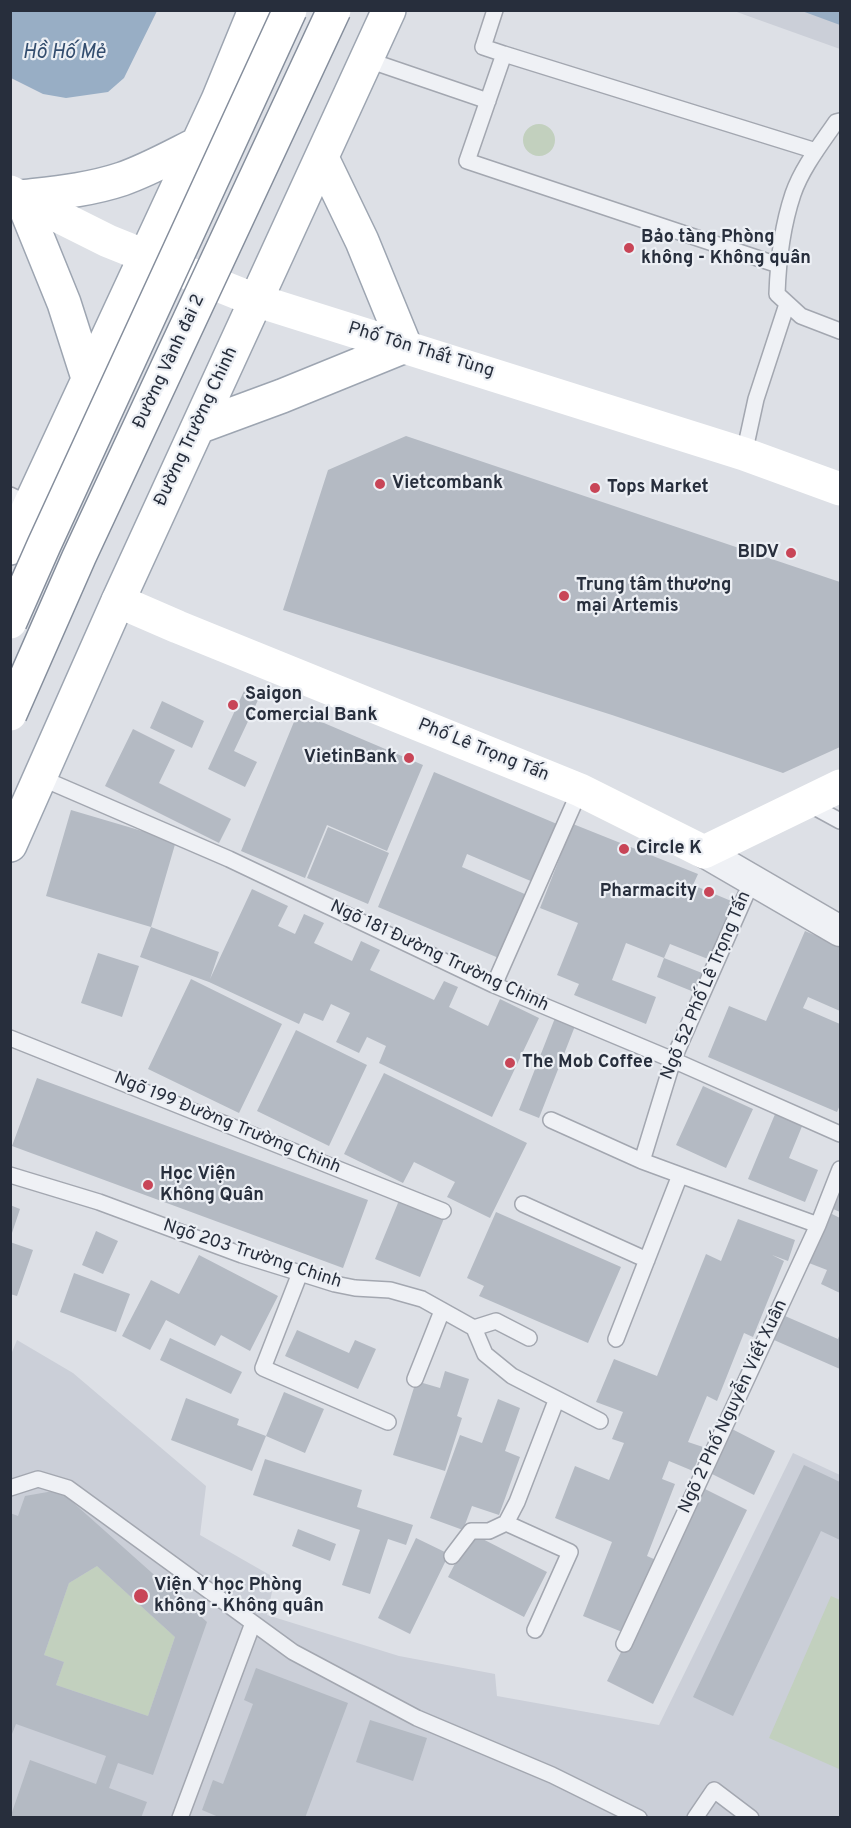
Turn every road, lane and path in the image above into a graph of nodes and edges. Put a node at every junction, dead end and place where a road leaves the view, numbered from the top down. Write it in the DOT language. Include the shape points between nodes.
graph roads {
  1 [pos="255,10"];
  2 [pos="290,10"];
  3 [pos="334,10"];
  4 [pos="389,10"];
  5 [pos="495,10"];
  6 [pos="504,54"];
  7 [pos="368,60"];
  8 [pos="488,101"];
  9 [pos="840,121"];
  10 [pos="197,144"];
  11 [pos="816,151"];
  12 [pos="322,158"];
  13 [pos="16,194"];
  14 [pos="145,255"];
  15 [pos="778,265"];
  16 [pos="255,300"];
  17 [pos="787,304"];
  18 [pos="840,331"];
  19 [pos="405,346"];
  20 [pos="88,378"];
  21 [pos="198,427"];
  22 [pos="744,454"];
  23 [pos="840,489"];
  24 [pos="21,500"];
  25 [pos="10,548"];
  26 [pos="118,600"];
  27 [pos="10,622"];
  28 [pos="10,714"];
  29 [pos="39,777"];
  30 [pos="840,786"];
  31 [pos="580,789"];
  32 [pos="807,803"];
  33 [pos="840,820"];
  34 [pos="10,845"];
  35 [pos="704,852"];
  36 [pos="752,881"];
  37 [pos="840,931"];
  38 [pos="494,985"];
  39 [pos="10,1038"];
  40 [pos="673,1060"];
  41 [pos="551,1120"];
  42 [pos="840,1134"];
  43 [pos="642,1161"];
  44 [pos="840,1169"];
  45 [pos="10,1174"];
  46 [pos="680,1175"];
  47 [pos="523,1204"];
  48 [pos="442,1211"];
  49 [pos="818,1225"];
  50 [pos="647,1260"];
  51 [pos="300,1273"];
  52 [pos="442,1311"];
  53 [pos="474,1328"];
  54 [pos="529,1338"];
  55 [pos="616,1339"];
  56 [pos="415,1380"];
  57 [pos="556,1401"];
  58 [pos="600,1421"];
  59 [pos="388,1422"];
  60 [pos="10,1488"];
  61 [pos="506,1523"];
  62 [pos="452,1556"];
  63 [pos="253,1623"];
  64 [pos="535,1630"];
  65 [pos="624,1644"];
  66 [pos="180,1818"];
  67 [pos="639,1818"];
  68 [pos="695,1818"];
  69 [pos="751,1818"];
  1 -- 10 [label="main road"];
  2 -- 27 [label="main road, Đường Vành đai 2, bridge"];
  3 -- 28 [label="main road, Đường Vành đai 2, bridge"];
  4 -- 7 [label="main road, Đường Trường Chinh"];
  5 -- 6 [label="lane" via="483,47"];
  6 -- 8 [label="lane"];
  6 -- 11 [label="lane"];
  7 -- 8 [label="lane"];
  7 -- 12 [label="main road, Đường Trường Chinh"];
  8 -- 15 [label="lane" via="467,161"];
  9 -- 11 [label="lane"];
  10 -- 13 [label="main road" via="124,179 80,190"];
  10 -- 14 [label="main road"];
  11 -- 15 [label="lane" via="794,193"];
  12 -- 16 [label="main road, Đường Trường Chinh"];
  12 -- 19 [label="main road" via="362,241"];
  13 -- 14 [label="main road, Phố Tôn Thất Tùng" via="108,241"];
  13 -- 20 [label="main road" via="64,303"];
  14 -- 16 [label="main road, Phố Tôn Thất Tùng"];
  14 -- 20 [label="main road"];
  15 -- 17 [label="lane" via="777,294"];
  16 -- 19 [label="main road, Phố Tôn Thất Tùng"];
  16 -- 21 [label="main road, Đường Trường Chinh"];
  17 -- 18 [label="lane" via="801,316"];
  17 -- 22 [label="lane" via="756,399"];
  19 -- 21 [label="main road"];
  19 -- 22 [label="main road, Phố Tôn Thất Tùng"];
  20 -- 24 [label="main road" via="75,411"];
  21 -- 26 [label="main road, Đường Trường Chinh"];
  22 -- 23 [label="main road, Phố Tôn Thất Tùng"];
  24 -- 25 [label="main road"];
  26 -- 29 [label="main road, Đường Trường Chinh"];
  26 -- 31 [label="main road, Phố Lê Trọng Tấn" via="188,632"];
  29 -- 34 [label="main road, Đường Trường Chinh"];
  29 -- 38 [label="lane, Ngõ 181 Đường Trường Chinh" via="229,860"];
  30 -- 32 [label="main road"];
  31 -- 35 [label="main road, Phố Lê Trọng Tấn"];
  31 -- 38 [label="lane"];
  32 -- 33 [label="lane"];
  32 -- 35 [label="main road"];
  35 -- 36 [label="street"];
  36 -- 37 [label="street"];
  36 -- 40 [label="lane, Ngõ 52 Phố Lê Trọng Tấn"];
  38 -- 40 [label="lane, Ngõ 181 Đường Trường Chinh"];
  39 -- 48 [label="lane, Ngõ 199 Đường Trường Chinh"];
  40 -- 42 [label="lane, Ngõ 181 Đường Trường Chinh"];
  40 -- 43 [label="lane, Ngõ 52 Phố Lê Trọng Tấn"];
  41 -- 43 [label="lane"];
  43 -- 46 [label="lane"];
  44 -- 49 [label="lane, Ngõ 2 Phố Nguyễn Viết Xuân"];
  45 -- 51 [label="lane, Ngõ 203 Trường Chinh"];
  46 -- 49 [label="lane"];
  46 -- 50 [label="lane"];
  47 -- 50 [label="lane"];
  49 -- 65 [label="lane, Ngõ 2 Phố Nguyễn Viết Xuân"];
  50 -- 55 [label="lane"];
  51 -- 52 [label="lane, Ngõ 203 Trường Chinh" via="356,1288 390,1290 422,1299"];
  51 -- 59 [label="lane" via="263,1368"];
  52 -- 53 [label="lane, Ngõ 203 Trường Chinh"];
  52 -- 56 [label="lane"];
  53 -- 54 [label="lane" via="496,1321"];
  53 -- 57 [label="lane" via="485,1354 512,1376"];
  57 -- 58 [label="lane"];
  57 -- 61 [label="lane"];
  60 -- 63 [label="lane" via="38,1479 68,1488"];
  61 -- 62 [label="lane" via="489,1531 471,1531"];
  61 -- 64 [label="lane" via="570,1552"];
  63 -- 66 [label="lane"];
  63 -- 67 [label="lane" via="293,1652 417,1718 552,1775"];
  68 -- 69 [label="lane" via="714,1790"];
}
